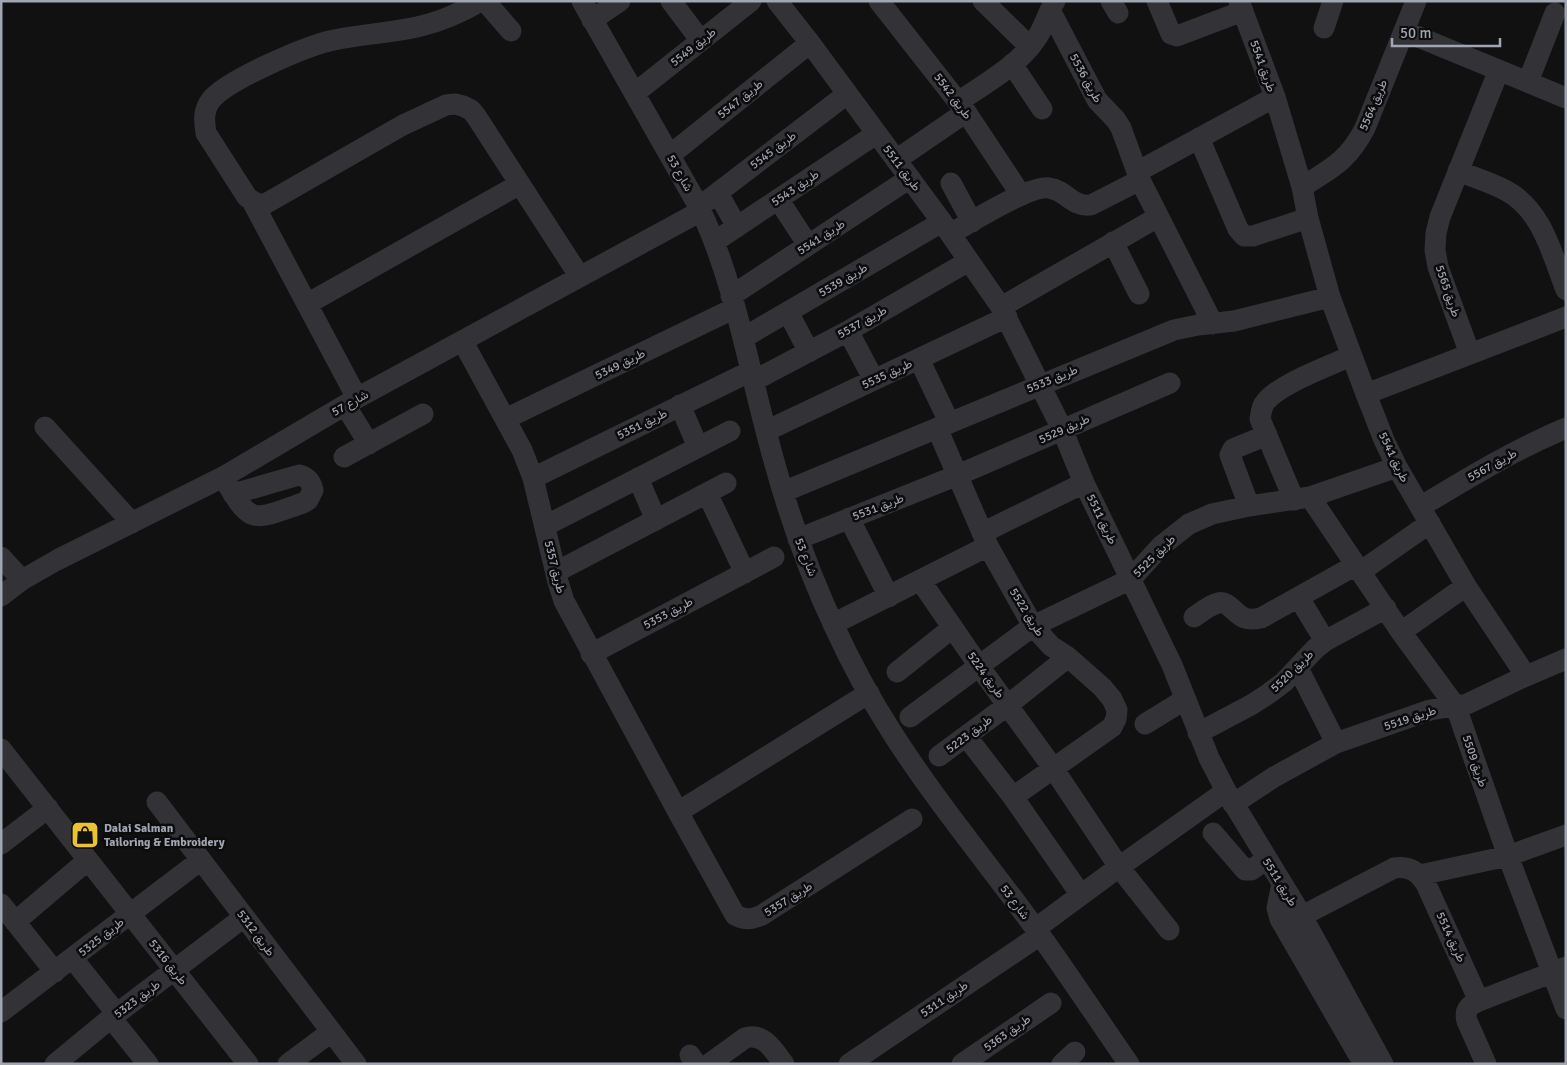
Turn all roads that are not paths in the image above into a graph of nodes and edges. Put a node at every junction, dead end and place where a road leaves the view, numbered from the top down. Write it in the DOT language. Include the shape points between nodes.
graph roads {
  1 [pos="483,1"];
  2 [pos="582,1"];
  3 [pos="620,1"];
  4 [pos="671,1"];
  5 [pos="752,1"];
  6 [pos="776,1"];
  7 [pos="879,1"];
  8 [pos="983,1"];
  9 [pos="1157,1"];
  10 [pos="1333,1"];
  11 [pos="1416,1"];
  12 [pos="1052,5"];
  13 [pos="1241,6"];
  14 [pos="1554,13"];
  15 [pos="592,20"];
  16 [pos="1324,28"];
  17 [pos="511,31"];
  18 [pos="1404,31"];
  19 [pos="701,41"];
  20 [pos="810,43"];
  21 [pos="1030,47"];
  22 [pos="1012,64"];
  23 [pos="1498,70"];
  24 [pos="1528,82"];
  25 [pos="635,93"];
  26 [pos="847,94"];
  27 [pos="1274,98"];
  28 [pos="1566,98"];
  29 [pos="962,107"];
  30 [pos="1042,109"];
  31 [pos="876,134"];
  32 [pos="1199,138"];
  33 [pos="670,155"];
  34 [pos="896,160"];
  35 [pos="1458,171"];
  36 [pos="1138,176"];
  37 [pos="910,178"];
  38 [pos="951,183"];
  39 [pos="520,184"];
  40 [pos="1302,187"];
  41 [pos="718,192"];
  42 [pos="1021,195"];
  43 [pos="778,199"];
  44 [pos="252,202"];
  45 [pos="700,209"];
  46 [pos="1158,217"];
  47 [pos="1308,218"];
  48 [pos="972,222"];
  49 [pos="737,227"];
  50 [pos="946,228"];
  51 [pos="714,242"];
  52 [pos="1114,242"];
  53 [pos="808,245"];
  54 [pos="969,261"];
  55 [pos="580,276"];
  56 [pos="1566,290"];
  57 [pos="1139,294"];
  58 [pos="1330,297"];
  59 [pos="733,302"];
  60 [pos="307,304"];
  61 [pos="788,312"];
  62 [pos="1004,312"];
  63 [pos="1566,316"];
  64 [pos="1213,324"];
  65 [pos="848,331"];
  66 [pos="743,338"];
  67 [pos="462,342"];
  68 [pos="809,352"];
  69 [pos="1470,354"];
  70 [pos="1351,356"];
  71 [pos="919,359"];
  72 [pos="752,376"];
  73 [pos="874,380"];
  74 [pos="1170,383"];
  75 [pos="1040,384"];
  76 [pos="1366,394"];
  77 [pos="351,402"];
  78 [pos="680,405"];
  79 [pos="423,414"];
  80 [pos="505,419"];
  81 [pos="943,425"];
  82 [pos="45,427"];
  83 [pos="1566,428"];
  84 [pos="1062,430"];
  85 [pos="730,431"];
  86 [pos="766,431"];
  87 [pos="1267,435"];
  88 [pos="369,444"];
  89 [pos="698,447"];
  90 [pos="344,457"];
  91 [pos="1397,467"];
  92 [pos="958,476"];
  93 [pos="533,478"];
  94 [pos="638,478"];
  95 [pos="1084,483"];
  96 [pos="783,492"];
  97 [pos="1302,499"];
  98 [pos="1249,506"];
  99 [pos="1425,515"];
  100 [pos="849,518"];
  101 [pos="656,520"];
  102 [pos="132,523"];
  103 [pos="545,526"];
  104 [pos="798,539"];
  105 [pos="985,539"];
  106 [pos="1,557"];
  107 [pos="774,558"];
  108 [pos="1358,568"];
  109 [pos="556,572"];
  110 [pos="745,573"];
  111 [pos="1131,579"];
  112 [pos="22,580"];
  113 [pos="920,580"];
  114 [pos="1466,586"];
  115 [pos="1,596"];
  116 [pos="889,597"];
  117 [pos="1299,598"];
  118 [pos="1386,608"];
  119 [pos="1194,617"];
  120 [pos="833,624"];
  121 [pos="1033,626"];
  122 [pos="952,628"];
  123 [pos="1401,632"];
  124 [pos="1325,641"];
  125 [pos="592,654"];
  126 [pos="1068,657"];
  127 [pos="1566,659"];
  128 [pos="978,666"];
  129 [pos="1298,668"];
  130 [pos="896,672"];
  131 [pos="1526,676"];
  132 [pos="869,693"];
  133 [pos="1184,700"];
  134 [pos="1008,705"];
  135 [pos="1456,707"];
  136 [pos="910,717"];
  137 [pos="1145,724"];
  138 [pos="1198,733"];
  139 [pos="966,736"];
  140 [pos="1336,743"];
  141 [pos="1,749"];
  142 [pos="940,756"];
  143 [pos="1053,768"];
  144 [pos="1013,797"];
  145 [pos="1230,798"];
  146 [pos="156,802"];
  147 [pos="48,808"];
  148 [pos="678,812"];
  149 [pos="912,819"];
  150 [pos="1213,833"];
  151 [pos="1566,835"];
  152 [pos="1,844"];
  153 [pos="1508,856"];
  154 [pos="88,860"];
  155 [pos="201,860"];
  156 [pos="1267,860"];
  157 [pos="1119,866"];
  158 [pos="1420,875"];
  159 [pos="1282,884"];
  160 [pos="1081,895"];
  161 [pos="1,904"];
  162 [pos="131,914"];
  163 [pos="1302,916"];
  164 [pos="244,917"];
  165 [pos="15,922"];
  166 [pos="1169,930"];
  167 [pos="1037,932"];
  168 [pos="73,959"];
  169 [pos="1559,969"];
  170 [pos="174,970"];
  171 [pos="55,972"];
  172 [pos="1478,1001"];
  173 [pos="1051,1003"];
  174 [pos="1566,1009"];
  175 [pos="1,1012"];
  176 [pos="114,1016"];
  177 [pos="331,1032"];
  178 [pos="855,1062"];
  179 [pos="55,1064"];
  180 [pos="148,1064"];
  181 [pos="248,1064"];
  182 [pos="288,1064"];
  183 [pos="356,1064"];
  184 [pos="709,1064"];
  185 [pos="784,1064"];
  186 [pos="962,1064"];
  187 [pos="1129,1064"];
  188 [pos="1371,1064"];
  189 [pos="1383,1064"];
  190 [pos="1486,1064"];
  1 -- 17 [label="street"];
  1 -- 44 [label="street" via="419,27 332,40 224,88 211,100 205,114 206,132"];
  2 -- 15 [label="street, شارع 53"];
  3 -- 15 [label="street"];
  4 -- 19 [label="street"];
  5 -- 19 [label="street, طريق 5549"];
  6 -- 20 [label="street, طريق 5511"];
  7 -- 29 [label="street, طريق 5542"];
  8 -- 21 [label="street"];
  9 -- 13 [label="street" via="1171,34 1177,36"];
  10 -- 16 [label="street"];
  11 -- 18 [label="street, طريق 5564"];
  12 -- 21 [label="street"];
  12 -- 36 [label="street, طريق 5536" via="1097,100 1121,128"];
  13 -- 27 [label="street, طريق 5541"];
  14 -- 24 [label="street"];
  15 -- 25 [label="street, شارع 53"];
  18 -- 23 [label="street"];
  18 -- 40 [label="street, طريق 5564" via="1356,145 1343,160"];
  19 -- 25 [label="street, طريق 5549"];
  20 -- 26 [label="street, طريق 5511"];
  20 -- 33 [label="street, طريق 5547"];
  21 -- 22 [label="street"];
  22 -- 29 [label="street"];
  22 -- 30 [label="street"];
  23 -- 24 [label="street"];
  23 -- 35 [label="street, طريق 5565"];
  24 -- 28 [label="street"];
  25 -- 33 [label="street, شارع 53"];
  26 -- 31 [label="street, طريق 5511"];
  26 -- 41 [label="street, طريق 5545"];
  27 -- 32 [label="street"];
  27 -- 40 [label="street, طريق 5541"];
  29 -- 34 [label="street"];
  29 -- 42 [label="street, طريق 5542"];
  31 -- 34 [label="street, طريق 5511"];
  31 -- 43 [label="street, طريق 5543"];
  32 -- 36 [label="street"];
  32 -- 47 [label="street" via="1238,229 1244,236"];
  33 -- 45 [label="street, شارع 53"];
  34 -- 37 [label="street, طريق 5511"];
  35 -- 56 [label="street" via="1504,189 1527,207 1542,231"];
  35 -- 69 [label="street, طريق 5565" via="1440,217 1435,250 1438,267"];
  36 -- 42 [label="street" via="1091,205 1078,204 1047,188"];
  36 -- 46 [label="street, طريق 5536"];
  37 -- 50 [label="street, طريق 5511"];
  37 -- 53 [label="street, طريق 5541"];
  38 -- 48 [label="street"];
  39 -- 44 [label="street" via="476,116 455,104 403,125 271,202"];
  39 -- 55 [label="street"];
  39 -- 60 [label="street"];
  40 -- 47 [label="street, طريق 5541"];
  41 -- 45 [label="street, طريق 5545"];
  41 -- 49 [label="street"];
  42 -- 48 [label="street"];
  43 -- 49 [label="street, طريق 5543"];
  43 -- 53 [label="street"];
  44 -- 60 [label="street"];
  45 -- 51 [label="street, شارع 53"];
  45 -- 55 [label="street, شارع 57"];
  46 -- 52 [label="street, طريق 5535"];
  46 -- 64 [label="street, طريق 5536"];
  47 -- 58 [label="street, طريق 5541"];
  48 -- 50 [label="street"];
  49 -- 51 [label="street, طريق 5543"];
  50 -- 54 [label="street, طريق 5511"];
  50 -- 61 [label="street, طريق 5539"];
  51 -- 59 [label="street, شارع 53"];
  52 -- 57 [label="street"];
  52 -- 62 [label="street, طريق 5535"];
  53 -- 59 [label="street, طريق 5541"];
  54 -- 62 [label="street, طريق 5511"];
  54 -- 65 [label="street, طريق 5537"];
  55 -- 67 [label="street, شارع 57"];
  58 -- 64 [label="street, طريق 5533"];
  58 -- 70 [label="street, طريق 5541"];
  59 -- 66 [label="street, شارع 53"];
  59 -- 80 [label="street, طريق 5349"];
  60 -- 77 [label="street"];
  61 -- 66 [label="street, طريق 5539"];
  61 -- 68 [label="street"];
  62 -- 71 [label="street, طريق 5535"];
  62 -- 75 [label="street, طريق 5511"];
  63 -- 69 [label="street"];
  64 -- 75 [label="street, طريق 5533" via="1174,330"];
  65 -- 68 [label="street, طريق 5537"];
  65 -- 73 [label="street"];
  66 -- 72 [label="street, شارع 53"];
  67 -- 77 [label="street, شارع 57"];
  67 -- 80 [label="street, طريق 5357"];
  68 -- 72 [label="street, طريق 5537"];
  69 -- 76 [label="street"];
  70 -- 76 [label="street, طريق 5541"];
  70 -- 87 [label="street, طريق 5509" via="1287,386 1264,403 1260,419"];
  71 -- 73 [label="street, طريق 5535"];
  71 -- 81 [label="street, طريق 5522"];
  72 -- 78 [label="street, طريق 5351"];
  72 -- 86 [label="street, شارع 53"];
  73 -- 86 [label="street, طريق 5535"];
  74 -- 84 [label="street, طريق 5529"];
  75 -- 81 [label="street, طريق 5533"];
  75 -- 84 [label="street, طريق 5511"];
  76 -- 91 [label="street, طريق 5541"];
  77 -- 88 [label="street"];
  77 -- 102 [label="street, شارع 57" via="228,485"];
  78 -- 89 [label="street"];
  78 -- 93 [label="street, طريق 5351"];
  79 -- 88 [label="street"];
  80 -- 93 [label="street, طريق 5357"];
  81 -- 92 [label="street, طريق 5522"];
  81 -- 96 [label="street, طريق 5533"];
  82 -- 102 [label="street"];
  83 -- 99 [label="street, طريق 5567" via="1496,461"];
  84 -- 92 [label="street, طريق 5529"];
  84 -- 95 [label="street, طريق 5511"];
  85 -- 89 [label="street"];
  86 -- 96 [label="street, شارع 53"];
  87 -- 97 [label="street, طريق 5509"];
  87 -- 98 [label="street" via="1233,449 1230,455"];
  88 -- 90 [label="street"];
  89 -- 94 [label="street"];
  91 -- 97 [label="street, طريق 5525"];
  91 -- 99 [label="street, طريق 5541"];
  92 -- 100 [label="street, طريق 5531"];
  92 -- 105 [label="street, طريق 5522"];
  93 -- 103 [label="street, طريق 5357"];
  94 -- 101 [label="street"];
  94 -- 103 [label="street"];
  95 -- 105 [label="street"];
  95 -- 111 [label="street, طريق 5511"];
  96 -- 104 [label="street, شارع 53"];
  97 -- 98 [label="street, طريق 5525"];
  97 -- 108 [label="street, طريق 5509"];
  98 -- 111 [label="street, طريق 5525" via="1212,514 1189,524 1161,546"];
  99 -- 108 [label="street"];
  99 -- 114 [label="street, طريق 5541"];
  100 -- 104 [label="street, طريق 5531"];
  100 -- 116 [label="street"];
  101 -- 109 [label="street"];
  101 -- 110 [label="street" via="717,488"];
  102 -- 112 [label="street, شارع 57"];
  103 -- 109 [label="street, طريق 5357"];
  104 -- 120 [label="street, شارع 53"];
  105 -- 113 [label="street"];
  105 -- 121 [label="street, طريق 5522"];
  106 -- 112 [label="street"];
  107 -- 110 [label="street, طريق 5353"];
  108 -- 117 [label="street"];
  108 -- 118 [label="street, طريق 5509"];
  109 -- 125 [label="street, طريق 5357" via="564,602"];
  110 -- 125 [label="street, طريق 5353"];
  111 -- 121 [label="street, طريق 5525"];
  111 -- 133 [label="street, طريق 5511" via="1172,665"];
  112 -- 115 [label="street, شارع 57"];
  113 -- 116 [label="street"];
  113 -- 122 [label="street, طريق 5224"];
  114 -- 123 [label="street"];
  114 -- 131 [label="street, طريق 5541"];
  116 -- 120 [label="street"];
  117 -- 119 [label="street" via="1261,618 1245,618 1222,602"];
  117 -- 124 [label="street"];
  118 -- 123 [label="street, طريق 5509"];
  118 -- 124 [label="street, طريق 5520"];
  120 -- 132 [label="street, شارع 53"];
  121 -- 126 [label="street, طريق 5522" via="1051,646"];
  121 -- 128 [label="street, طريق 5525"];
  122 -- 128 [label="street, طريق 5224"];
  122 -- 130 [label="street"];
  123 -- 135 [label="street, طريق 5509"];
  124 -- 129 [label="street, طريق 5520"];
  125 -- 148 [label="street, طريق 5357"];
  126 -- 134 [label="street, طريق 5223"];
  126 -- 143 [label="street, طريق 5522" via="1112,699 1117,710 1116,719 1112,727"];
  127 -- 131 [label="street, طريق 5519"];
  128 -- 134 [label="street, طريق 5224"];
  128 -- 136 [label="street, طريق 5525"];
  129 -- 138 [label="street, طريق 5520" via="1260,700"];
  129 -- 140 [label="street"];
  131 -- 135 [label="street, طريق 5519" via="1479,700"];
  132 -- 148 [label="street"];
  132 -- 167 [label="street, شارع 53" via="916,768"];
  133 -- 137 [label="street"];
  133 -- 138 [label="street, طريق 5511"];
  134 -- 139 [label="street, طريق 5223"];
  134 -- 143 [label="street, طريق 5224"];
  135 -- 140 [label="street, طريق 5519" via="1430,710"];
  135 -- 153 [label="street, طريق 5509"];
  138 -- 145 [label="street, طريق 5511"];
  139 -- 142 [label="street, طريق 5223"];
  139 -- 144 [label="street"];
  140 -- 145 [label="street, طريق 5519"];
  141 -- 147 [label="street, طريق 5316"];
  143 -- 144 [label="street"];
  143 -- 157 [label="street, طريق 5224"];
  144 -- 160 [label="street"];
  145 -- 156 [label="street, طريق 5511"];
  145 -- 157 [label="street, طريق 5519"];
  146 -- 155 [label="street, طريق 5312"];
  147 -- 152 [label="street"];
  147 -- 154 [label="street, طريق 5316"];
  148 -- 149 [label="street, طريق 5357" via="735,915 753,920"];
  150 -- 156 [label="street" via="1245,870"];
  151 -- 153 [label="street"];
  153 -- 158 [label="street"];
  153 -- 169 [label="street, طريق 5509"];
  154 -- 162 [label="street, طريق 5316"];
  154 -- 165 [label="street"];
  155 -- 162 [label="street, طريق 5325"];
  155 -- 164 [label="street, طريق 5312"];
  156 -- 159 [label="street, طريق 5511"];
  157 -- 160 [label="street, طريق 5519"];
  157 -- 166 [label="street, طريق 5224"];
  158 -- 163 [label="street" via="1413,869 1394,868"];
  158 -- 172 [label="street, طريق 5514"];
  159 -- 163 [label="street, طريق 5511"];
  159 -- 188 [label="street" via="1277,903 1280,919 1358,1054"];
  160 -- 167 [label="street, طريق 5519"];
  161 -- 165 [label="street"];
  162 -- 168 [label="street, طريق 5325"];
  162 -- 170 [label="street, طريق 5316"];
  163 -- 189 [label="street, طريق 5511"];
  164 -- 170 [label="street, طريق 5323"];
  164 -- 177 [label="street, طريق 5312"];
  165 -- 171 [label="street"];
  167 -- 178 [label="street, طريق 5311"];
  167 -- 187 [label="street, شارع 53"];
  168 -- 171 [label="street, طريق 5325"];
  168 -- 176 [label="street"];
  169 -- 172 [label="street"];
  169 -- 174 [label="street, طريق 5509"];
  170 -- 176 [label="street, طريق 5323"];
  170 -- 181 [label="street, طريق 5316"];
  171 -- 175 [label="street, طريق 5325"];
  172 -- 190 [label="street" via="1465,1014"];
  173 -- 186 [label="street, طريق 5363"];
  176 -- 179 [label="street, طريق 5323"];
  176 -- 180 [label="street"];
  177 -- 182 [label="street"];
  177 -- 183 [label="street, طريق 5312"];
  184 -- 185 [label="street" via="751,1036 763,1040"];
}
